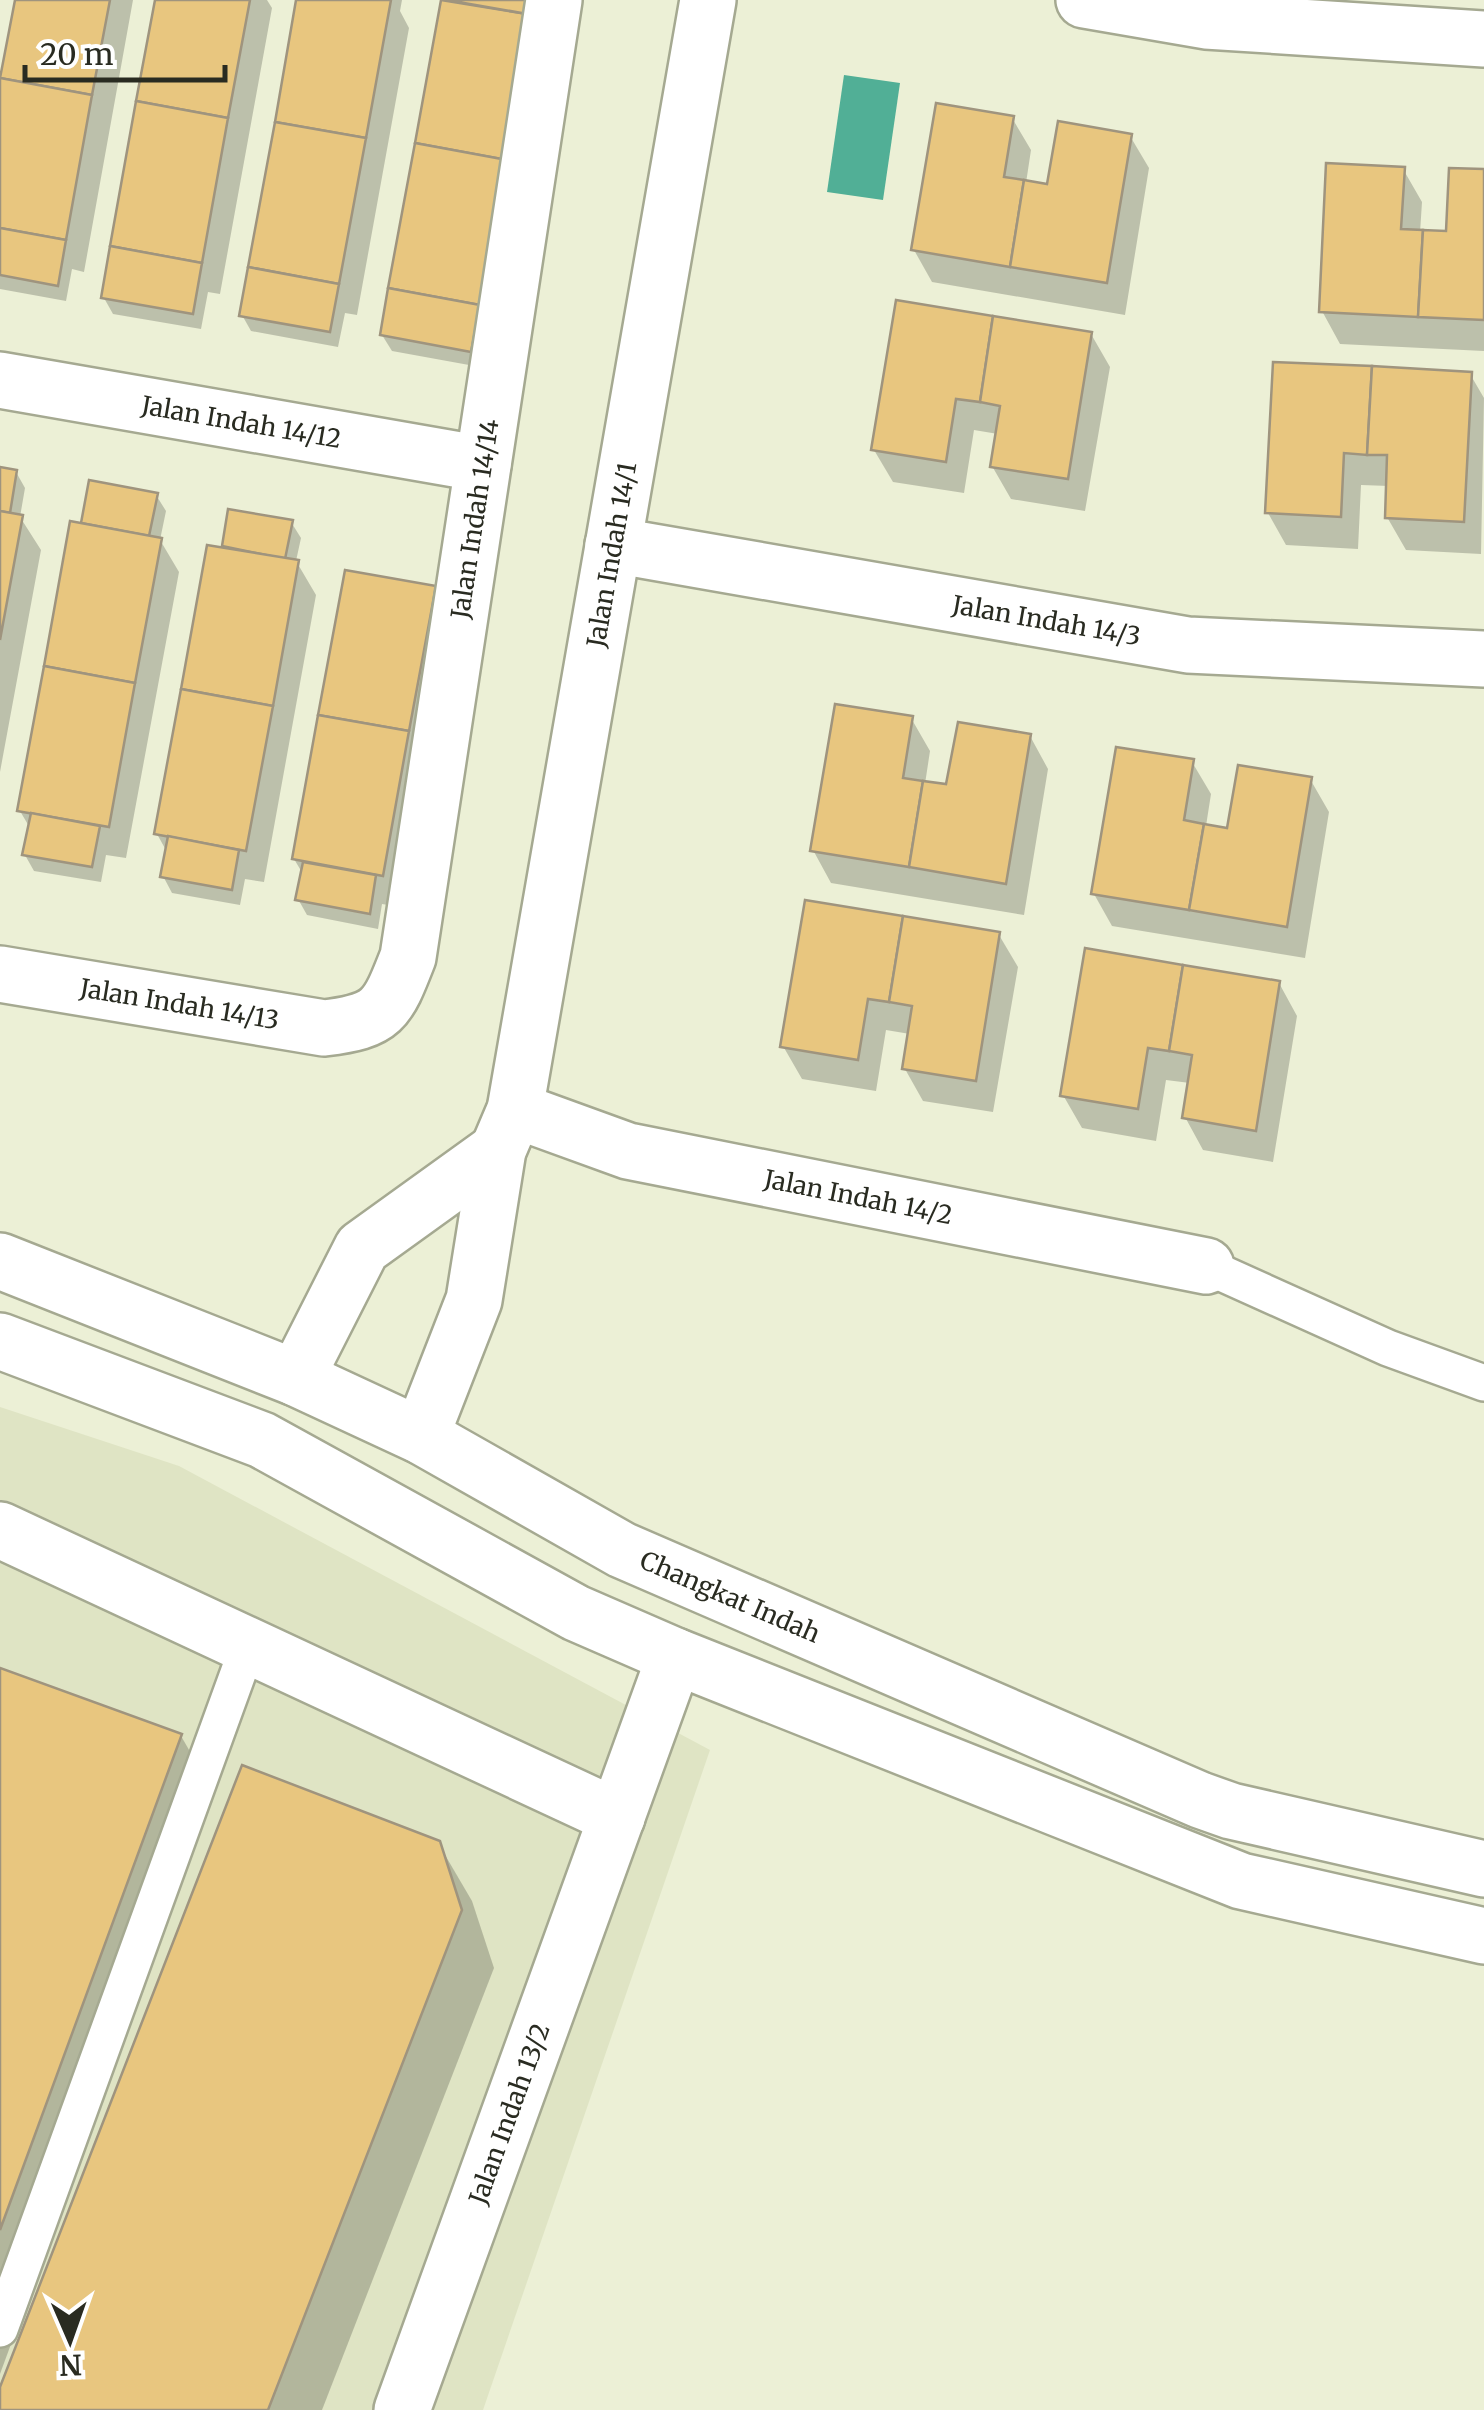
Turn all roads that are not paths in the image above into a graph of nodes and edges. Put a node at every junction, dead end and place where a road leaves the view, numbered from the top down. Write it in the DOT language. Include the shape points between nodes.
graph roads {
  1 [pos="554,0"];
  2 [pos="708,0"];
  3 [pos="1084,0"];
  4 [pos="1484,39"];
  5 [pos="0,380"];
  6 [pos="483,464"];
  7 [pos="613,545"];
  8 [pos="1484,659"];
  9 [pos="0,974"];
  10 [pos="363,1023"];
  11 [pos="507,1130"];
  12 [pos="0,1261"];
  13 [pos="1206,1266"];
  14 [pos="0,1341"];
  15 [pos="296,1378"];
  16 [pos="1484,1383"];
  17 [pos="422,1436"];
  18 [pos="0,1530"];
  19 [pos="248,1646"];
  20 [pos="675,1656"];
  21 [pos="616,1817"];
  22 [pos="1484,1869"];
  23 [pos="1484,1936"];
  24 [pos="0,2330"];
  25 [pos="402,2410"];
  1 -- 6 [label="street, Jalan Indah 14/14"];
  2 -- 7 [label="street, Jalan Indah 14/1"];
  3 -- 4 [label="street" via="1206,21"];
  5 -- 6 [label="street, Jalan Indah 14/12"];
  6 -- 10 [label="street, Jalan Indah 14/14" via="408,958 392,999"];
  7 -- 8 [label="street, Jalan Indah 14/3" via="1188,645"];
  7 -- 11 [label="street, Jalan Indah 14/1"];
  9 -- 10 [label="street, Jalan Indah 14/13" via="324,1028"];
  11 -- 13 [label="street, Jalan Indah 14/2"];
  11 -- 15 [label="street" via="362,1248"];
  11 -- 17 [label="street, Jalan Indah 14/1" via="474,1300"];
  12 -- 15 [label="street, Changkat Indah"];
  13 -- 16 [label="lane"];
  14 -- 20 [label="street" via="262,1440 576,1612"];
  15 -- 17 [label="street, Changkat Indah"];
  17 -- 22 [label="street, Changkat Indah" via="622,1550 1200,1800"];
  18 -- 19 [label="street"];
  19 -- 21 [label="street"];
  19 -- 24 [label="lane"];
  20 -- 21 [label="street, Jalan Indah 13/2"];
  20 -- 23 [label="street" via="1241,1881"];
  21 -- 25 [label="street, Jalan Indah 13/2"];
}
